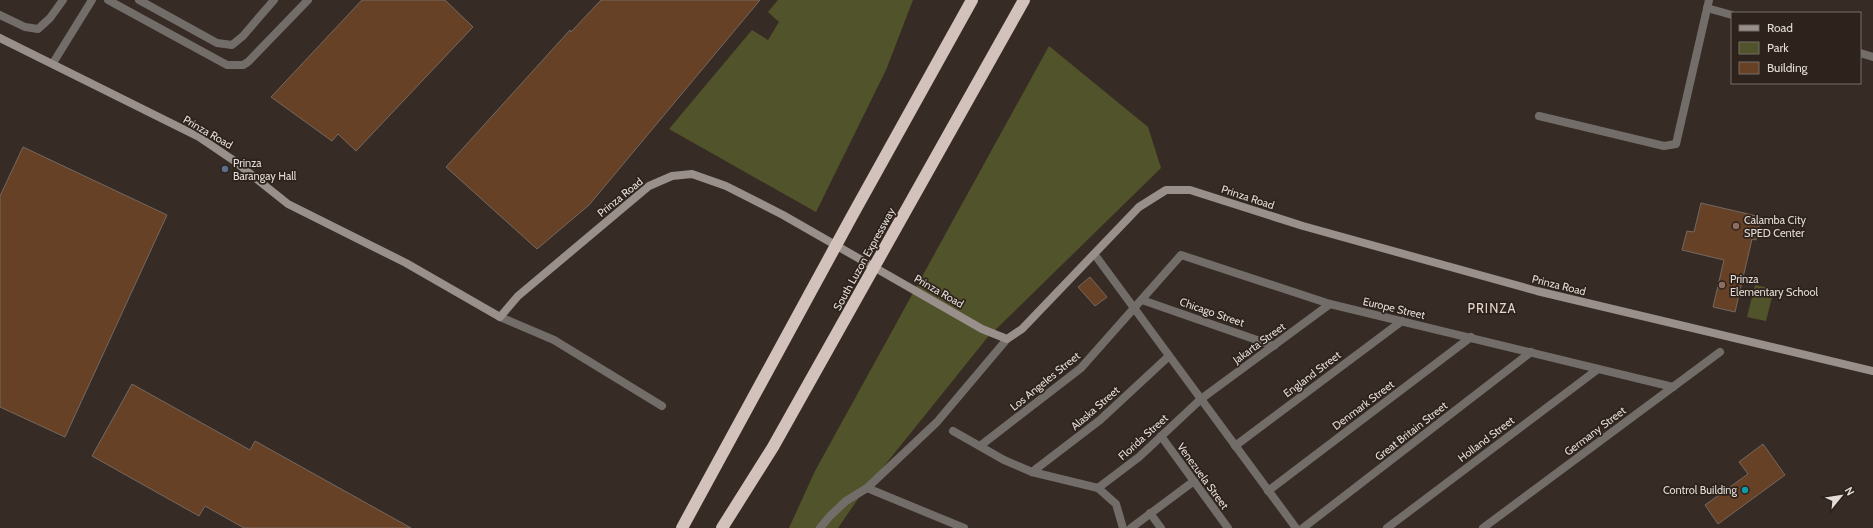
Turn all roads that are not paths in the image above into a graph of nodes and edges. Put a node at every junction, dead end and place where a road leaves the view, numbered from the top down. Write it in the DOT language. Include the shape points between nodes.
graph roads {
  1 [pos="63,0"];
  2 [pos="92,0"];
  3 [pos="108,0"];
  4 [pos="139,0"];
  5 [pos="274,0"];
  6 [pos="308,0"];
  7 [pos="972,0"];
  8 [pos="1024,0"];
  9 [pos="1708,4"];
  10 [pos="0,15"];
  11 [pos="1731,15"];
  12 [pos="0,38"];
  13 [pos="1861,53"];
  14 [pos="1873,57"];
  15 [pos="53,63"];
  16 [pos="1539,116"];
  17 [pos="1095,255"];
  18 [pos="1142,300"];
  19 [pos="1330,304"];
  20 [pos="1134,309"];
  21 [pos="500,317"];
  22 [pos="1402,321"];
  23 [pos="1471,337"];
  24 [pos="1007,339"];
  25 [pos="1274,346"];
  26 [pos="1531,352"];
  27 [pos="1720,352"];
  28 [pos="1169,356"];
  29 [pos="1598,368"];
  30 [pos="1873,371"];
  31 [pos="1673,387"];
  32 [pos="1201,399"];
  33 [pos="662,406"];
  34 [pos="953,431"];
  35 [pos="1161,436"];
  36 [pos="980,446"];
  37 [pos="1235,446"];
  38 [pos="1032,472"];
  39 [pos="1194,481"];
  40 [pos="867,488"];
  41 [pos="1098,488"];
  42 [pos="1268,491"];
  43 [pos="1150,513"];
  44 [pos="682,528"];
  45 [pos="722,528"];
  46 [pos="820,528"];
  47 [pos="964,528"];
  48 [pos="1123,528"];
  49 [pos="1131,528"];
  50 [pos="1161,528"];
  51 [pos="1228,528"];
  52 [pos="1296,528"];
  53 [pos="1303,528"];
  54 [pos="1387,528"];
  55 [pos="1483,528"];
  1 -- 10 [label="street" via="50,18 38,28 24,27"];
  2 -- 15 [label="street"];
  3 -- 6 [label="street" via="227,65 234,66 248,62"];
  4 -- 5 [label="street" via="218,43 232,45"];
  7 -- 44 [label="highway"];
  8 -- 45 [label="highway, South Luzon Expressway" via="773,447"];
  9 -- 11 [label="street"];
  9 -- 16 [label="street" via="1676,144 1664,146"];
  12 -- 15 [label="main road, Prinza Road"];
  13 -- 14 [label="street"];
  15 -- 21 [label="main road, Prinza Road" via="199,137 233,160 288,204 406,263"];
  17 -- 20 [label="street"];
  17 -- 24 [label="main road, Prinza Road" via="1022,329"];
  17 -- 30 [label="main road, Prinza Road" via="1139,207 1154,196 1166,190 1190,190 1303,226 1537,291"];
  18 -- 19 [label="street, Europe Street" via="1181,255"];
  18 -- 20 [label="street, Europe Street"];
  18 -- 25 [label="street, Chicago Street"];
  19 -- 22 [label="street, Europe Street"];
  19 -- 25 [label="street, Jakarta Street"];
  20 -- 28 [label="street"];
  20 -- 36 [label="street, Los Angeles Street" via="1081,368"];
  21 -- 24 [label="main road, Prinza Road" via="518,296 649,186 672,176 692,174 726,186 783,215 982,329"];
  21 -- 33 [label="street" via="554,340"];
  22 -- 23 [label="street, Europe Street"];
  22 -- 37 [label="street, England Street"];
  23 -- 26 [label="street, Europe Street"];
  23 -- 42 [label="street, Denmark Street"];
  24 -- 40 [label="street" via="937,422"];
  25 -- 32 [label="street, Jakarta Street"];
  26 -- 29 [label="street, Europe Street"];
  26 -- 53 [label="street, Great Britain Street"];
  27 -- 31 [label="street, Germany Street"];
  28 -- 32 [label="street"];
  28 -- 38 [label="street, Alaska Street" via="1100,420"];
  29 -- 31 [label="street, Europe Street"];
  29 -- 54 [label="street, Holland Street"];
  31 -- 55 [label="street, Germany Street"];
  32 -- 35 [label="street, Florida Street"];
  32 -- 37 [label="street"];
  34 -- 36 [label="street"];
  35 -- 39 [label="street, Venezuela Street"];
  35 -- 41 [label="street, Florida Street" via="1139,457"];
  36 -- 38 [label="street"];
  37 -- 42 [label="street"];
  38 -- 41 [label="street"];
  39 -- 43 [label="street"];
  39 -- 51 [label="street, Venezuela Street"];
  40 -- 46 [label="street" via="846,501"];
  40 -- 47 [label="street"];
  41 -- 48 [label="street" via="1116,504"];
  42 -- 52 [label="street"];
  43 -- 49 [label="street"];
  43 -- 50 [label="street"];
}
